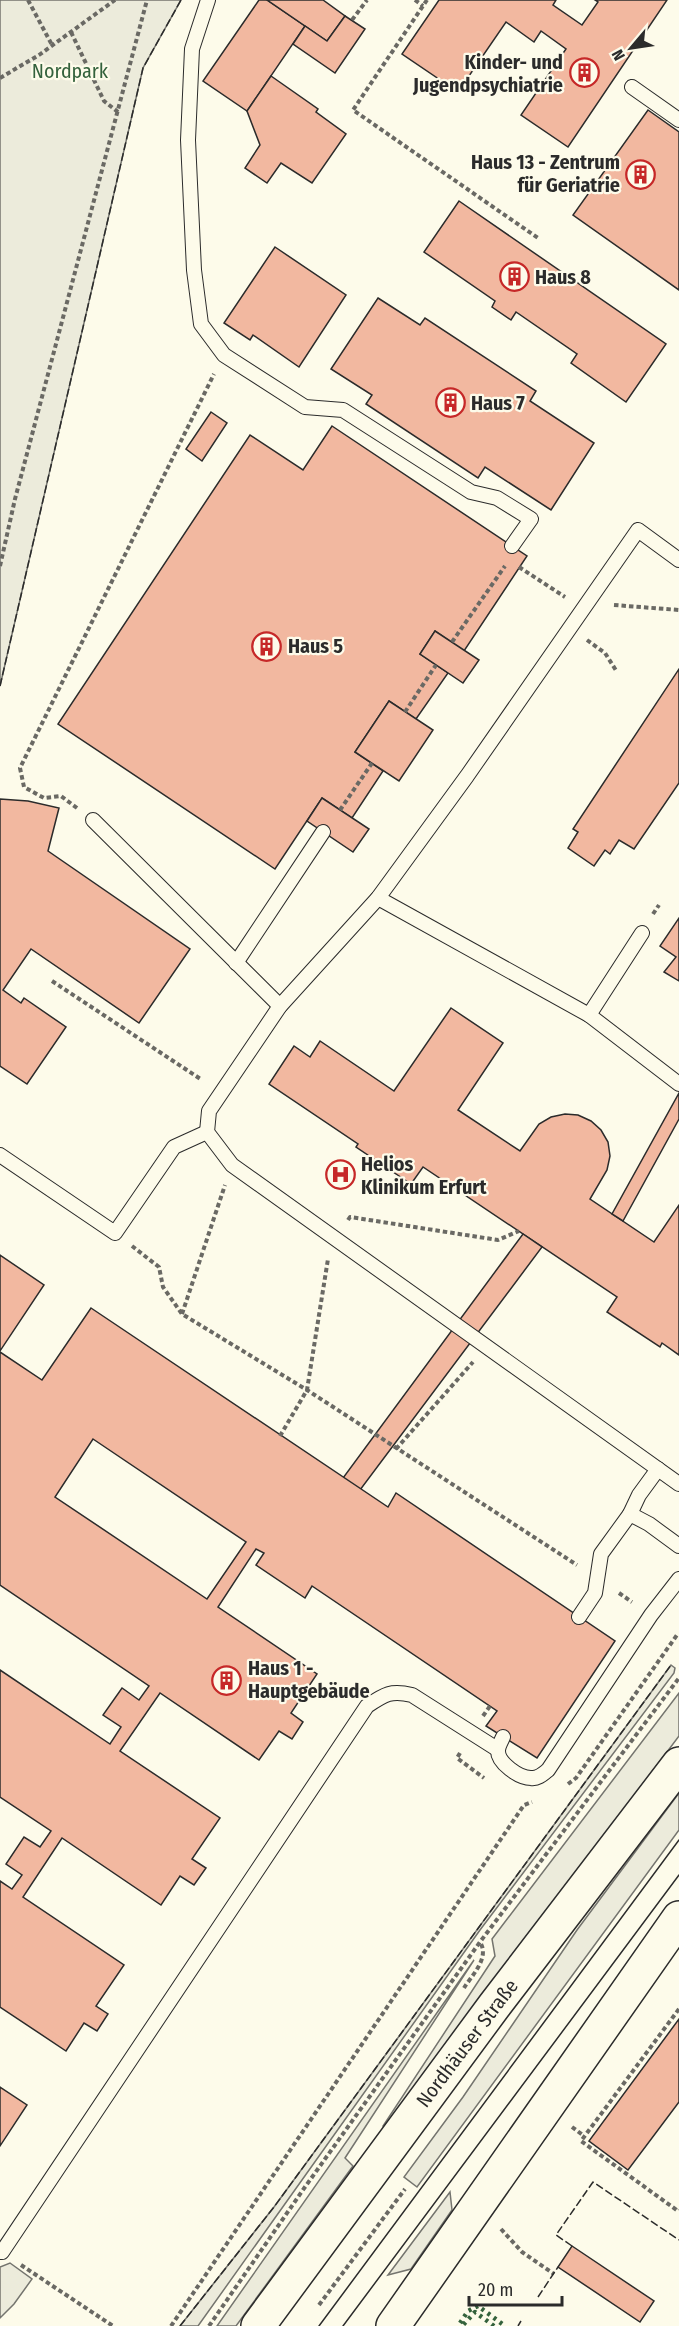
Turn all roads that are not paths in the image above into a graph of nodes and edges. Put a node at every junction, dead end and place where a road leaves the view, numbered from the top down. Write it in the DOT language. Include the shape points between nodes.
graph roads {
  1 [pos="208,0"];
  2 [pos="632,87"];
  3 [pos="679,120"];
  4 [pos="511,553"];
  5 [pos="679,560"];
  6 [pos="93,820"];
  7 [pos="323,832"];
  8 [pos="378,898"];
  9 [pos="642,933"];
  10 [pos="236,963"];
  11 [pos="280,1006"];
  12 [pos="589,1015"];
  13 [pos="679,1084"];
  14 [pos="207,1132"];
  15 [pos="0,1155"];
  16 [pos="657,1469"];
  17 [pos="679,1484"];
  18 [pos="630,1514"];
  19 [pos="679,1546"];
  20 [pos="679,1579"];
  21 [pos="579,1617"];
  22 [pos="679,1764"];
  23 [pos="679,1918"];
  24 [pos="1,2252"];
  25 [pos="258,2326"];
  26 [pos="393,2326"];
  1 -- 4 [label="lane" via="192,49 188,152 201,324 224,355 305,407 343,410 471,492 497,498 531,519"];
  2 -- 3 [label="lane"];
  5 -- 8 [label="lane" via="638,530"];
  6 -- 10 [label="lane"];
  7 -- 10 [label="lane"];
  8 -- 11 [label="lane"];
  8 -- 12 [label="lane"];
  9 -- 12 [label="lane"];
  10 -- 11 [label="lane"];
  11 -- 14 [label="lane" via="220,1092 209,1111"];
  12 -- 13 [label="lane"];
  14 -- 15 [label="lane" via="174,1147 115,1233"];
  14 -- 16 [label="lane" via="232,1164"];
  16 -- 17 [label="lane"];
  16 -- 18 [label="lane"];
  18 -- 19 [label="lane"];
  18 -- 21 [label="lane" via="601,1554 595,1593"];
  20 -- 24 [label="lane" via="548,1770 540,1776 522,1776 499,1757 500,1743 412,1695 398,1691 367,1706"];
  22 -- 25 [label="main road, Nordhäuser Straße"];
  23 -- 26 [label="main road"];
}
